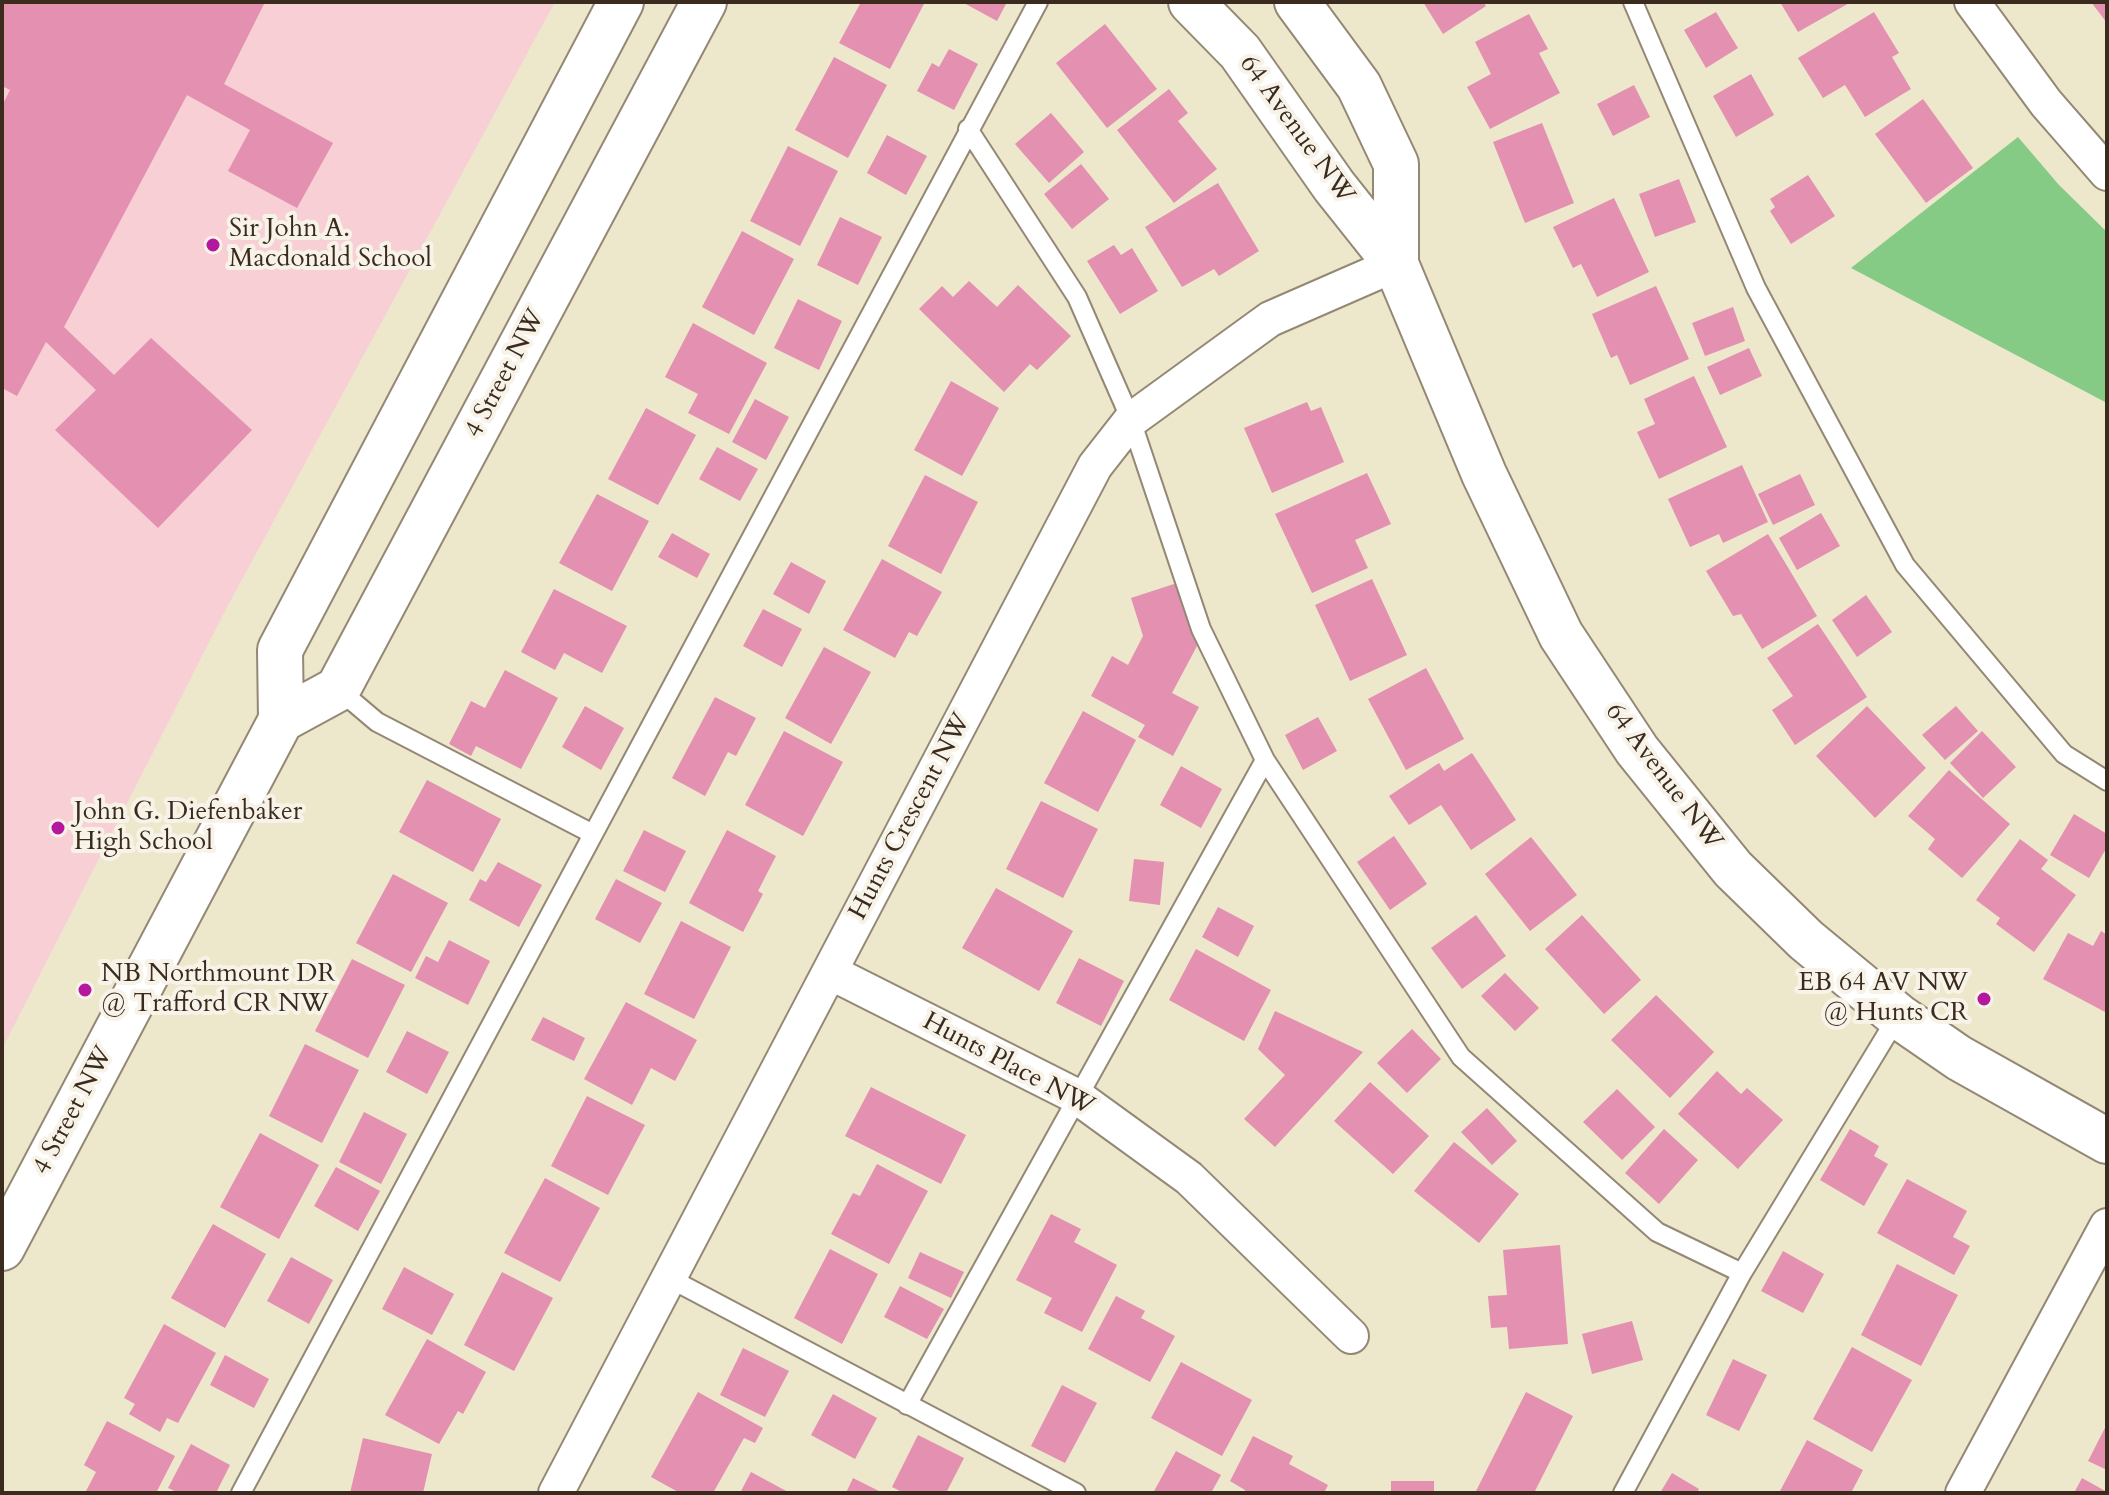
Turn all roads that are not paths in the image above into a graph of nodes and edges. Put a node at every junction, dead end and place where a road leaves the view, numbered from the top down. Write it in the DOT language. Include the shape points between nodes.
graph roads {
  1 [pos="621,2"];
  2 [pos="704,2"];
  3 [pos="1038,2"];
  4 [pos="1191,2"];
  5 [pos="1297,2"];
  6 [pos="1633,2"];
  7 [pos="1972,2"];
  8 [pos="968,129"];
  9 [pos="2107,173"];
  10 [pos="1396,264"];
  11 [pos="1131,420"];
  12 [pos="338,689"];
  13 [pos="281,720"];
  14 [pos="1265,760"];
  15 [pos="2107,781"];
  16 [pos="593,834"];
  17 [pos="830,972"];
  18 [pos="1898,1016"];
  19 [pos="1076,1096"];
  20 [pos="2107,1141"];
  21 [pos="2107,1226"];
  22 [pos="2,1248"];
  23 [pos="1742,1273"];
  24 [pos="669,1278"];
  25 [pos="1351,1336"];
  26 [pos="907,1405"];
  27 [pos="241,1493"];
  28 [pos="556,1493"];
  29 [pos="1076,1493"];
  30 [pos="1623,1493"];
  31 [pos="1963,1493"];
  1 -- 13 [label="main road, 4 Street NW" via="280,650"];
  2 -- 12 [label="main road, 4 Street NW"];
  3 -- 8 [label="lane"];
  4 -- 10 [label="main road, 64 Avenue NW" via="1240,52"];
  5 -- 10 [label="main road, 64 Avenue NW" via="1359,86 1396,164"];
  6 -- 15 [label="lane" via="1756,288 1905,565 2064,754"];
  7 -- 9 [label="street" via="2046,103"];
  8 -- 11 [label="lane" via="1077,297"];
  8 -- 16 [label="lane"];
  10 -- 11 [label="street, Hunts Crescent NW" via="1270,319"];
  10 -- 18 [label="main road, 64 Avenue NW" via="1484,474 1561,635 1637,750 1733,869 1806,940"];
  11 -- 14 [label="lane" via="1201,629"];
  11 -- 17 [label="street, Hunts Crescent NW" via="1095,466"];
  12 -- 13 [label="main road"];
  12 -- 16 [label="lane" via="377,722"];
  13 -- 22 [label="main road, 4 Street NW"];
  14 -- 19 [label="lane"];
  14 -- 23 [label="lane" via="1461,1057 1657,1232"];
  16 -- 27 [label="lane"];
  17 -- 19 [label="street, Hunts Place NW"];
  17 -- 24 [label="street, Hunts Crescent NW"];
  18 -- 20 [label="main road, 64 Avenue NW" via="1959,1058"];
  18 -- 23 [label="lane"];
  19 -- 25 [label="street, Hunts Place NW" via="1189,1178"];
  19 -- 26 [label="lane"];
  21 -- 31 [label="street"];
  23 -- 30 [label="lane"];
  24 -- 26 [label="lane"];
  24 -- 28 [label="street, Hunts Crescent NW"];
  26 -- 29 [label="lane"];
}
